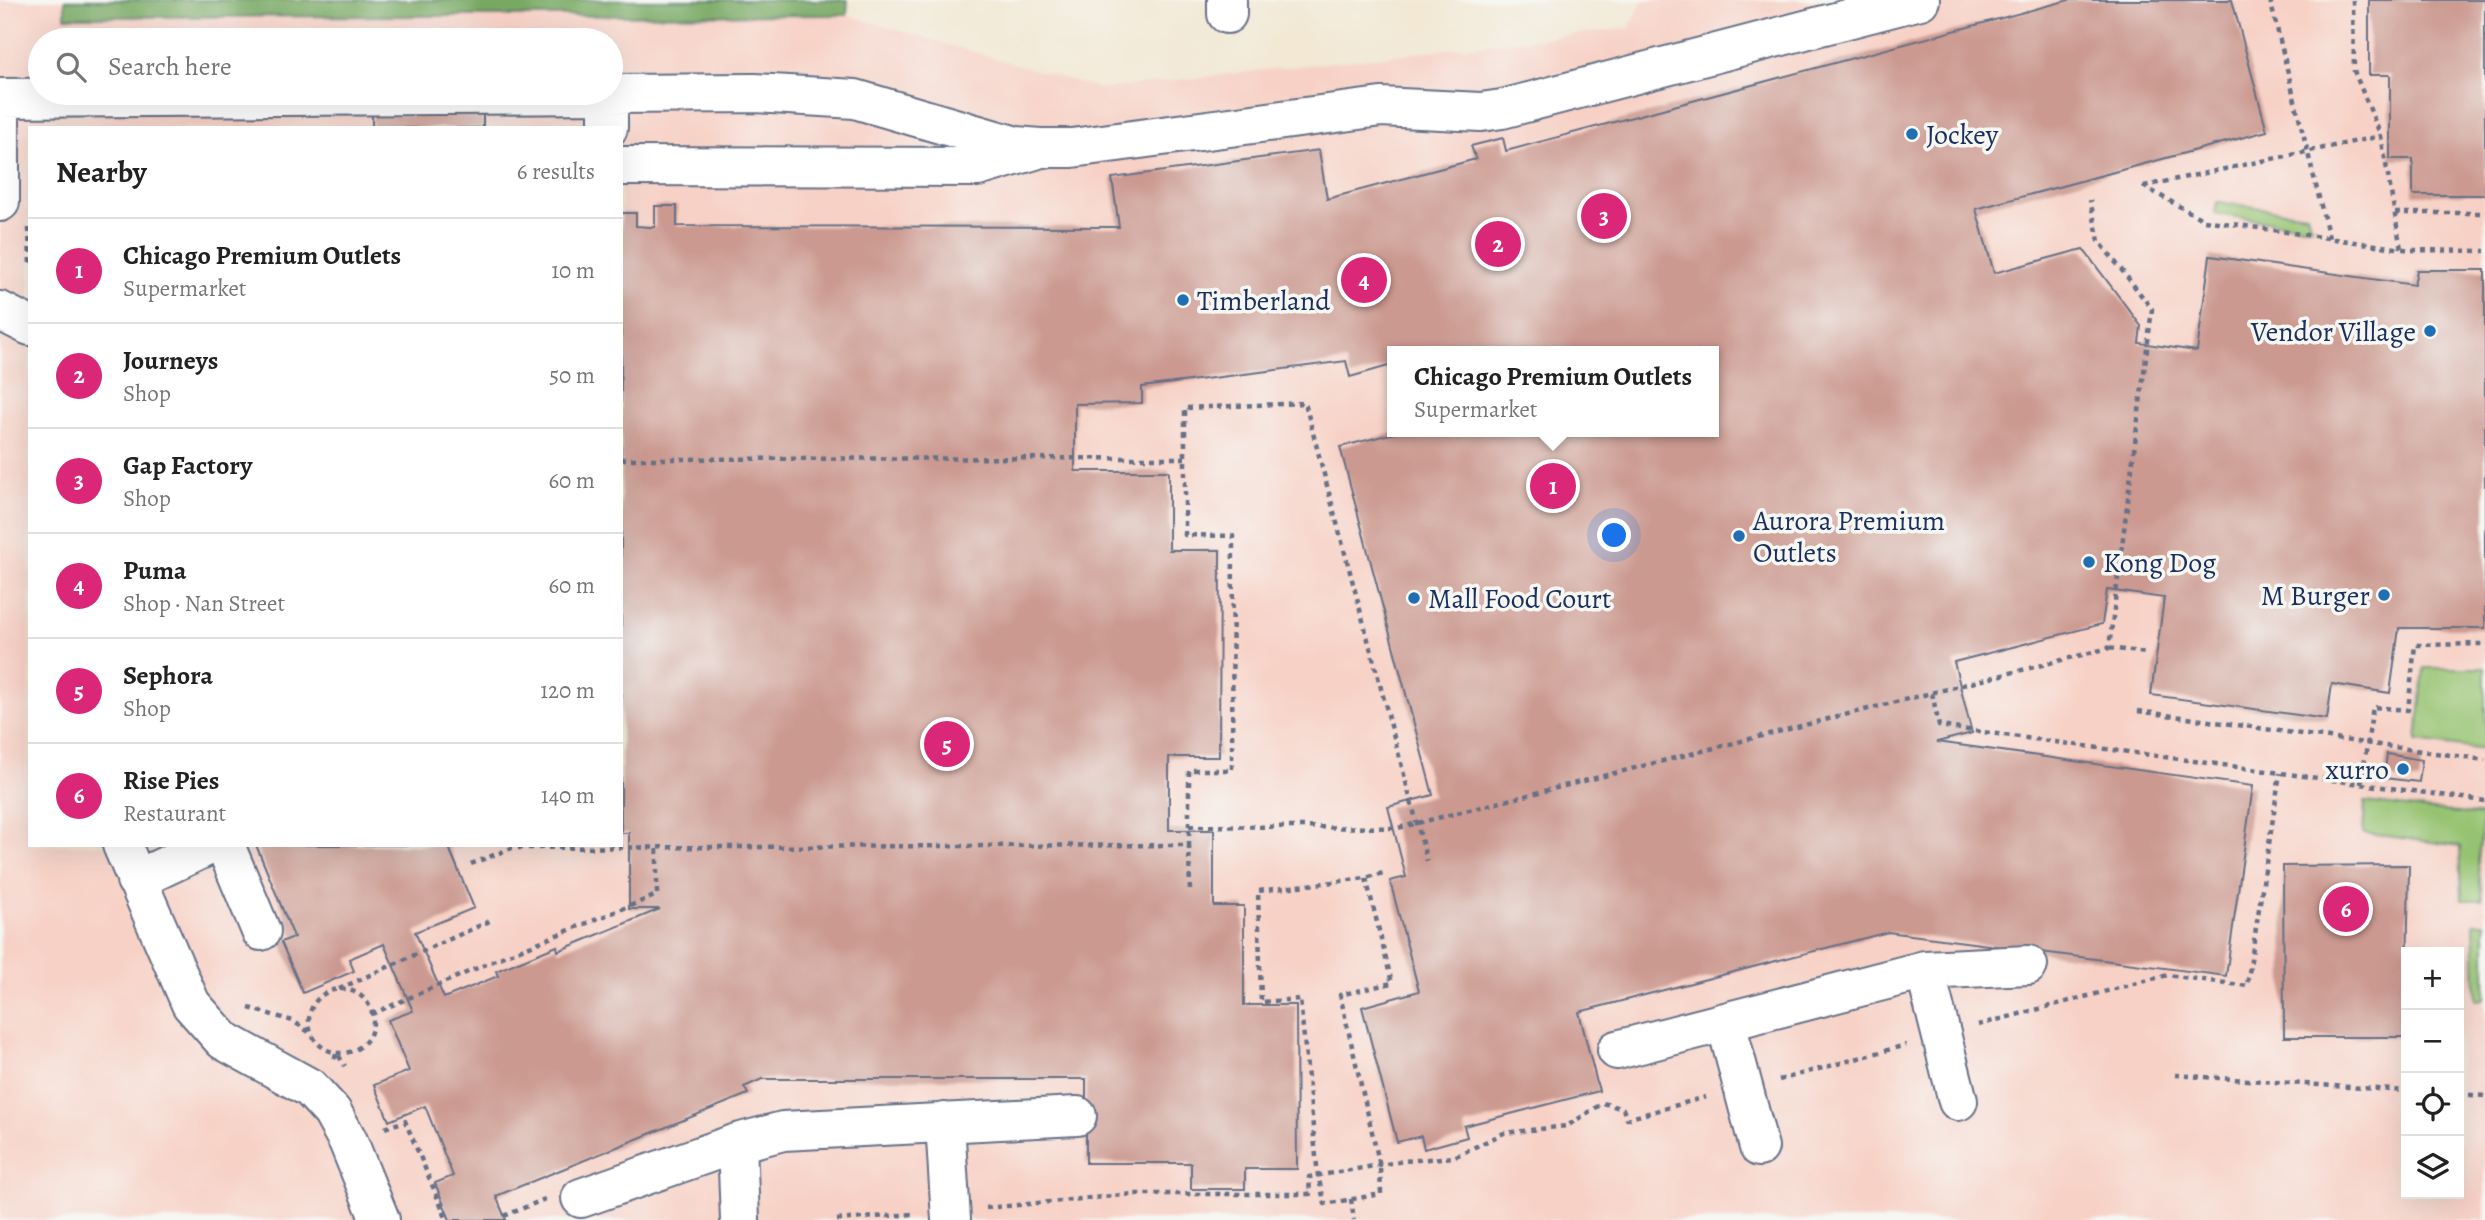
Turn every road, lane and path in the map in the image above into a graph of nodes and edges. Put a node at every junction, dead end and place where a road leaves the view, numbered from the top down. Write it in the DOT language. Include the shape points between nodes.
graph roads {
  1 [pos="1920,0"];
  2 [pos="2270,0"];
  3 [pos="2353,0"];
  4 [pos="623,94"];
  5 [pos="0,99"];
  6 [pos="28,101"];
  7 [pos="100,105"];
  8 [pos="369,105"];
  9 [pos="608,105"];
  10 [pos="217,112"];
  11 [pos="608,126"];
  12 [pos="2381,136"];
  13 [pos="1040,148"];
  14 [pos="2307,151"];
  15 [pos="623,166"];
  16 [pos="2090,200"];
  17 [pos="0,202"];
  18 [pos="2395,213"];
  19 [pos="2485,213"];
  20 [pos="2329,238"];
  21 [pos="2401,249"];
  22 [pos="2485,250"];
  23 [pos="0,311"];
  24 [pos="28,325"];
  25 [pos="1185,458"];
  26 [pos="623,459"];
  27 [pos="2485,644"];
  28 [pos="2109,648"];
  29 [pos="2146,653"];
  30 [pos="1931,693"];
  31 [pos="2138,711"];
  32 [pos="2367,744"];
  33 [pos="2485,760"];
  34 [pos="2280,773"];
  35 [pos="2361,784"];
  36 [pos="2485,801"];
  37 [pos="1417,823"];
  38 [pos="1189,825"];
  39 [pos="1189,845"];
  40 [pos="123,847"];
  41 [pos="206,847"];
  42 [pos="226,847"];
  43 [pos="500,847"];
  44 [pos="657,848"];
  45 [pos="502,853"];
  46 [pos="1427,861"];
  47 [pos="471,864"];
  48 [pos="1383,873"];
  49 [pos="1366,878"];
  50 [pos="136,880"];
  51 [pos="1190,892"];
  52 [pos="492,920"];
  53 [pos="261,931"];
  54 [pos="2028,965"];
  55 [pos="1925,970"];
  56 [pos="338,989"];
  57 [pos="240,1006"];
  58 [pos="373,1014"];
  59 [pos="1726,1023"];
  60 [pos="1967,1028"];
  61 [pos="313,1035"];
  62 [pos="1907,1045"];
  63 [pos="1617,1050"];
  64 [pos="337,1052"];
  65 [pos="329,1069"];
  66 [pos="349,1071"];
  67 [pos="2175,1075"];
  68 [pos="1778,1080"];
  69 [pos="2401,1091"];
  70 [pos="1717,1094"];
  71 [pos="2464,1094"];
  72 [pos="2485,1096"];
  73 [pos="1958,1101"];
  74 [pos="1077,1116"];
  75 [pos="945,1122"];
  76 [pos="377,1131"];
  77 [pos="737,1143"];
  78 [pos="1759,1147"];
  79 [pos="1380,1166"];
  80 [pos="1318,1176"];
  81 [pos="566,1197"];
  82 [pos="1351,1199"];
  83 [pos="949,1214"];
  84 [pos="504,1216"];
  85 [pos="380,1220"];
  86 [pos="447,1220"];
  87 [pos="740,1220"];
  88 [pos="837,1220"];
  89 [pos="1354,1220"];
  1 -- 13 [label="lane" via="1502,109 1381,107 1072,148"];
  2 -- 14 [label="path"];
  3 -- 12 [label="path" via="2354,71"];
  4 -- 13 [label="lane" via="755,93 855,99 1016,146"];
  5 -- 6 [label="lane"];
  5 -- 17 [label="lane"];
  7 -- 10 [label="lane"];
  8 -- 10 [label="lane"];
  9 -- 11 [label="lane"];
  12 -- 14 [label="path"];
  12 -- 18 [label="path"];
  13 -- 15 [label="lane" via="978,167"];
  14 -- 20 [label="path"];
  14 -- 20 [label="path" via="2143,186 2204,220"];
  16 -- 28 [label="path" via="2099,241 2152,309"];
  18 -- 19 [label="path"];
  18 -- 21 [label="path"];
  20 -- 21 [label="path"];
  21 -- 22 [label="path"];
  23 -- 24 [label="lane"];
  25 -- 26 [label="path"];
  25 -- 37 [label="path" via="1185,408 1304,403"];
  25 -- 38 [label="path" via="1185,535 1233,536 1232,770 1189,770"];
  27 -- 32 [label="path" via="2415,645 2408,710 2373,707"];
  28 -- 29 [label="path"];
  28 -- 30 [label="path"];
  30 -- 34 [label="path" via="1939,726"];
  30 -- 37 [label="path"];
  31 -- 32 [label="path"];
  32 -- 33 [label="path"];
  32 -- 35 [label="path"];
  34 -- 35 [label="path"];
  34 -- 60 [label="path" via="2248,986 2168,975"];
  35 -- 36 [label="path"];
  37 -- 38 [label="path" via="1398,828"];
  37 -- 46 [label="path"];
  38 -- 39 [label="path"];
  39 -- 44 [label="path"];
  39 -- 51 [label="path"];
  40 -- 50 [label="lane"];
  41 -- 50 [label="lane"];
  42 -- 53 [label="lane"];
  43 -- 45 [label="path"];
  44 -- 45 [label="path" via="512,848"];
  44 -- 58 [label="path" via="657,895"];
  45 -- 47 [label="path"];
  48 -- 49 [label="path"];
  49 -- 79 [label="path" via="1392,983 1340,995"];
  49 -- 80 [label="path" via="1258,891 1261,1002 1300,999"];
  50 -- 85 [label="lane" via="195,1010 223,1040 310,1088 332,1112"];
  52 -- 56 [label="path"];
  54 -- 55 [label="lane"];
  55 -- 59 [label="lane"];
  55 -- 73 [label="lane"];
  56 -- 58 [label="path" via="363,998"];
  56 -- 61 [label="path" via="320,997 313,1006"];
  57 -- 61 [label="path" via="293,1021"];
  58 -- 64 [label="path" via="365,1042 357,1049"];
  59 -- 63 [label="lane"];
  59 -- 78 [label="lane"];
  61 -- 64 [label="path" via="319,1044"];
  62 -- 68 [label="path"];
  64 -- 65 [label="path"];
  64 -- 66 [label="path"];
  67 -- 69 [label="path"];
  70 -- 79 [label="path" via="1627,1119 1623,1109 1603,1103 1557,1129 1504,1133 1454,1157"];
  71 -- 72 [label="path"];
  74 -- 75 [label="lane"];
  75 -- 77 [label="lane" via="783,1131"];
  75 -- 83 [label="lane"];
  76 -- 86 [label="path" via="405,1121"];
  77 -- 81 [label="lane"];
  77 -- 87 [label="lane"];
  79 -- 80 [label="path"];
  79 -- 82 [label="path" via="1381,1194"];
  80 -- 82 [label="path" via="1325,1204"];
  80 -- 83 [label="path" via="1309,1177 1310,1194 1134,1194"];
  81 -- 84 [label="path"];
  82 -- 89 [label="path"];
  83 -- 88 [label="path"];
}
